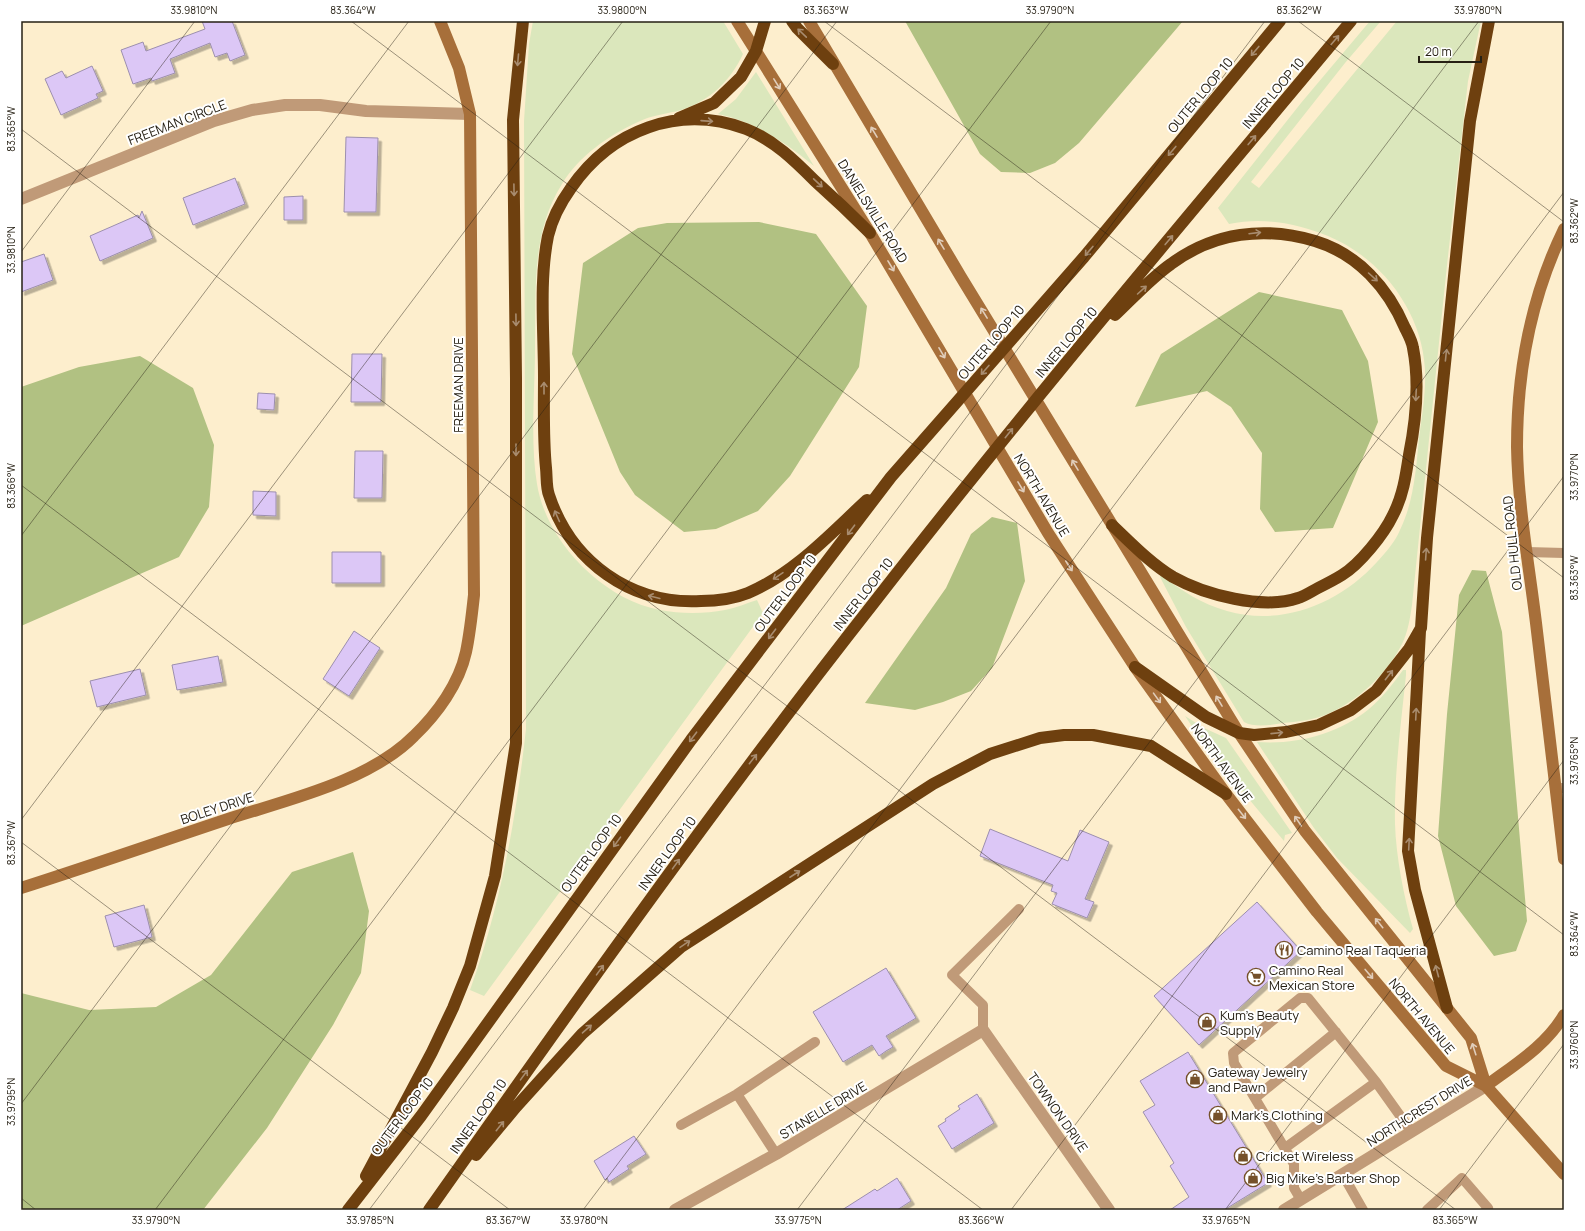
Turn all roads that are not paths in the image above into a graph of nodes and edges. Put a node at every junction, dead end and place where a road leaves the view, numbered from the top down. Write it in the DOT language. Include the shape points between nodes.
graph roads {
  1 [pos="440,21"];
  2 [pos="523,21"];
  3 [pos="738,21"];
  4 [pos="765,21"];
  5 [pos="792,21"];
  6 [pos="809,21"];
  7 [pos="1280,21"];
  8 [pos="1351,21"];
  9 [pos="1489,21"];
  10 [pos="756,51"];
  11 [pos="833,64"];
  12 [pos="470,114"];
  13 [pos="668,122"];
  14 [pos="21,200"];
  15 [pos="870,233"];
  16 [pos="1563,233"];
  17 [pos="1082,345"];
  18 [pos="980,418"];
  19 [pos="891,477"];
  20 [pos="1112,525"];
  21 [pos="1527,552"];
  22 [pos="1564,553"];
  23 [pos="1421,628"];
  24 [pos="1135,667"];
  25 [pos="1239,733"];
  26 [pos="413,738"];
  27 [pos="1560,788"];
  28 [pos="1226,794"];
  29 [pos="1564,859"];
  30 [pos="21,888"];
  31 [pos="1019,909"];
  32 [pos="1447,1008"];
  33 [pos="1564,1015"];
  34 [pos="983,1030"];
  35 [pos="1336,1032"];
  36 [pos="815,1042"];
  37 [pos="1376,1082"];
  38 [pos="1486,1086"];
  39 [pos="737,1094"];
  40 [pos="1255,1098"];
  41 [pos="681,1125"];
  42 [pos="1411,1132"];
  43 [pos="1285,1148"];
  44 [pos="776,1154"];
  45 [pos="1564,1174"];
  46 [pos="1343,1175"];
  47 [pos="1301,1200"];
  48 [pos="348,1209"];
  49 [pos="430,1210"];
  50 [pos="676,1210"];
  51 [pos="1109,1210"];
  52 [pos="1284,1210"];
  53 [pos="1363,1210"];
  54 [pos="1427,1210"];
  55 [pos="1486,1210"];
  1 -- 12 [label="main road, FREEMAN DRIVE" via="459,68"];
  2 -- 48 [label="highway, one-way" via="513,120 516,742 494,876 470,966 453,1008 409,1098"];
  3 -- 10 [label="main road, DANIELSVILLE ROAD"];
  4 -- 10 [label="highway"];
  11 -- 5 [label="highway, one-way"];
  6 -- 11 [label="main road"];
  7 -- 19 [label="highway, OUTER LOOP 10, one-way" via="1084,257"];
  17 -- 8 [label="highway, INNER LOOP 10, one-way"];
  23 -- 9 [label="highway, one-way" via="1427,538 1470,129"];
  10 -- 13 [label="highway" via="741,77 714,103"];
  10 -- 15 [label="main road, DANIELSVILLE ROAD, one-way"];
  20 -- 11 [label="main road, NORTH AVENUE, one-way"];
  12 -- 14 [label="street, FREEMAN CIRCLE" via="366,111 320,105 285,105 252,110 214,121"];
  12 -- 26 [label="main road, FREEMAN DRIVE" via="474,587 472,611 466,654 454,682 437,711"];
  13 -- 15 [label="highway, one-way" via="716,122 746,129 767,140 789,156"];
  19 -- 13 [label="highway, one-way" via="792,567 767,584 746,594 719,601 667,600 644,595 623,586 589,560 558,520 548,492 544,447 544,267 548,235 566,194 598,156 618,141 643,128"];
  15 -- 18 [label="main road, DANIELSVILLE ROAD, one-way"];
  16 -- 21 [label="main road, OLD HULL ROAD" via="1542,284 1522,372 1518,449"];
  17 -- 20 [label="highway, one-way" via="1171,264 1200,247 1219,240 1262,232 1293,234 1323,243 1354,260 1381,284 1398,310 1413,346 1417,380 1414,430 1403,487 1394,515 1378,541 1344,574 1298,598 1273,602 1205,592 1173,576 1142,554"];
  49 -- 17 [label="highway, INNER LOOP 10, one-way" via="738,779 880,594"];
  18 -- 24 [label="main road, NORTH AVENUE, one-way" via="1048,533"];
  19 -- 48 [label="highway, OUTER LOOP 10, one-way" via="691,740 421,1116"];
  25 -- 20 [label="main road, NORTH AVENUE, one-way"];
  21 -- 22 [label="lane"];
  21 -- 27 [label="main road, OLD HULL ROAD"];
  25 -- 23 [label="highway, one-way" via="1254,735 1286,732 1319,725 1351,710 1376,691 1409,649"];
  32 -- 23 [label="highway, one-way" via="1415,890 1408,851"];
  24 -- 25 [label="highway" via="1200,713"];
  24 -- 28 [label="main road, NORTH AVENUE, one-way"];
  32 -- 25 [label="main road, NORTH AVENUE, one-way" via="1305,831"];
  26 -- 30 [label="main road, BOLEY DRIVE" via="385,759 348,778"];
  27 -- 29 [label="main road, OLD HULL ROAD"];
  28 -- 38 [label="main road, NORTH AVENUE, one-way" via="1317,912 1446,1066"];
  49 -- 28 [label="highway, one-way" via="516,1107 582,1034 681,947 963,767 990,754 1040,738 1093,735 1151,746"];
  31 -- 34 [label="lane" via="952,975 983,1004"];
  38 -- 32 [label="main road, NORTH AVENUE, one-way" via="1471,1038"];
  33 -- 38 [label="main road" via="1538,1047"];
  34 -- 44 [label="street, STANELLE DRIVE"];
  34 -- 51 [label="street, TOWNON DRIVE"];
  35 -- 37 [label="lane"];
  35 -- 40 [label="lane"];
  35 -- 40 [label="lane" via="1308,998 1300,998 1233,1053 1234,1063"];
  36 -- 39 [label="lane"];
  37 -- 42 [label="lane"];
  37 -- 43 [label="lane"];
  38 -- 42 [label="street, NORTHCREST DRIVE"];
  38 -- 45 [label="main road, NORTH AVENUE"];
  39 -- 41 [label="lane"];
  39 -- 44 [label="lane"];
  40 -- 43 [label="lane"];
  42 -- 46 [label="street, NORTHCREST DRIVE"];
  43 -- 47 [label="lane" via="1294,1164 1294,1188"];
  44 -- 50 [label="street, STANELLE DRIVE"];
  46 -- 47 [label="street, NORTHCREST DRIVE"];
  46 -- 53 [label="lane"];
  47 -- 52 [label="street, NORTHCREST DRIVE"];
  54 -- 55 [label="lane" via="1462,1178 1488,1208"];
}
